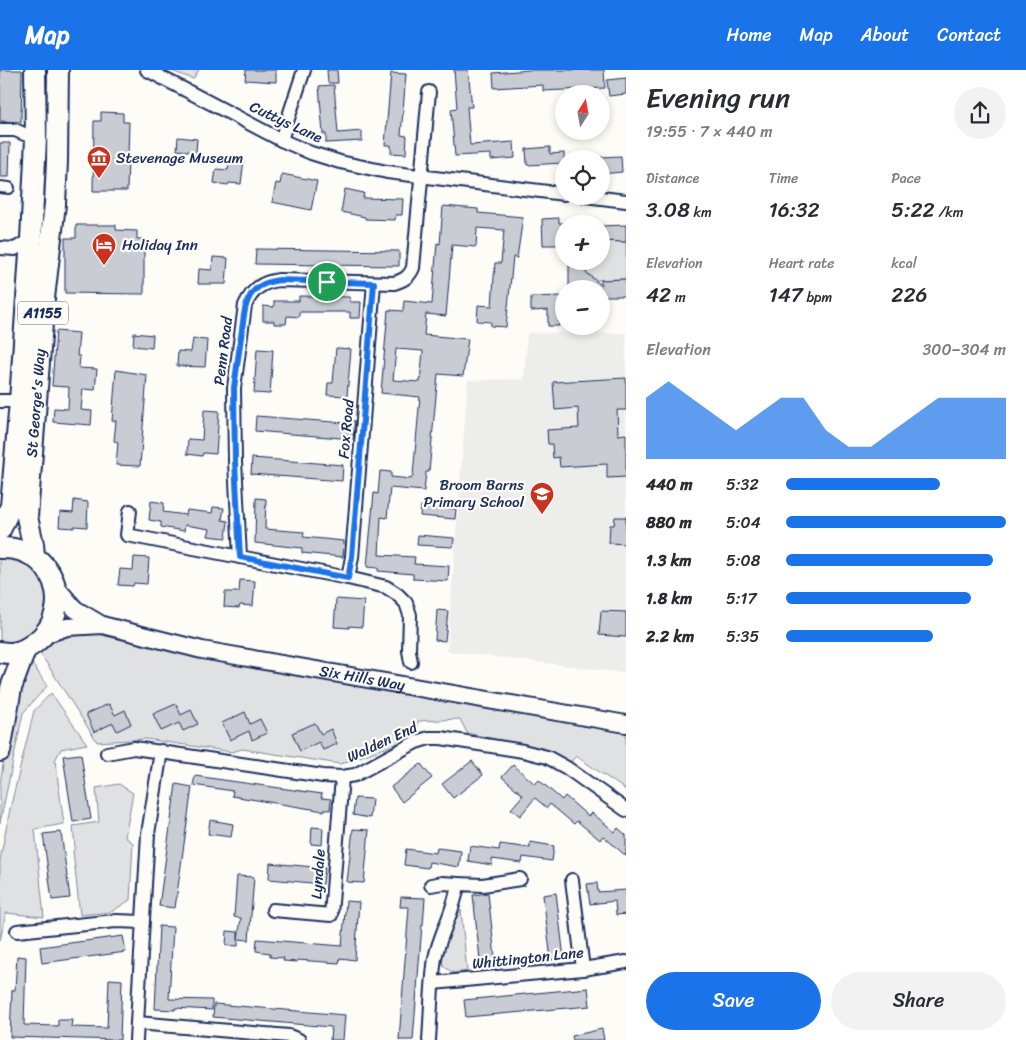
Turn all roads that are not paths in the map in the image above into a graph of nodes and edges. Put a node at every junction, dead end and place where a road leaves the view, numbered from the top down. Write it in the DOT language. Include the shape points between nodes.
graph roads {
  1 [pos="36,70"];
  2 [pos="58,70"];
  3 [pos="147,70"];
  4 [pos="304,70"];
  5 [pos="429,92"];
  6 [pos="0,130"];
  7 [pos="36,139"];
  8 [pos="280,140"];
  9 [pos="420,177"];
  10 [pos="555,193"];
  11 [pos="610,199"];
  12 [pos="626,201"];
  13 [pos="31,239"];
  14 [pos="0,248"];
  15 [pos="374,283"];
  16 [pos="10,401"];
  17 [pos="130,511"];
  18 [pos="0,530"];
  19 [pos="0,548"];
  20 [pos="34,556"];
  21 [pos="240,557"];
  22 [pos="348,578"];
  23 [pos="56,587"];
  24 [pos="102,625"];
  25 [pos="46,634"];
  26 [pos="25,650"];
  27 [pos="0,652"];
  28 [pos="411,662"];
  29 [pos="626,724"];
  30 [pos="0,751"];
  31 [pos="161,751"];
  32 [pos="107,753"];
  33 [pos="342,777"];
  34 [pos="626,810"];
  35 [pos="520,879"];
  36 [pos="572,880"];
  37 [pos="458,884"];
  38 [pos="430,885"];
  39 [pos="273,910"];
  40 [pos="142,922"];
  41 [pos="17,931"];
  42 [pos="626,962"];
  43 [pos="583,969"];
  44 [pos="433,983"];
  45 [pos="137,1023"];
  46 [pos="136,1040"];
  47 [pos="299,1040"];
  48 [pos="430,1040"];
  1 -- 7 [label="main road, St George's Way / A1155"];
  2 -- 20 [label="main road, St George's Way / A1155" via="58,161 27,517"];
  3 -- 8 [label="street, Cuttys Lane"];
  4 -- 8 [label="street"];
  5 -- 9 [label="street"];
  6 -- 7 [label="street" via="15,130"];
  7 -- 13 [label="main road, St George's Way / A1155"];
  8 -- 9 [label="street, Cuttys Lane" via="346,164"];
  9 -- 10 [label="street, Cuttys Lane"];
  9 -- 15 [label="street, Penn Road" via="411,273 394,283"];
  11 -- 12 [label="street"];
  13 -- 14 [label="street" via="15,248"];
  13 -- 16 [label="main road, St George's Way / A1155"];
  15 -- 21 [label="street, Penn Road" via="279,280 264,283 249,298 234,388"];
  15 -- 22 [label="street, Fox Road"];
  16 -- 18 [label="main road, St George's Way / A1155" via="11,506"];
  17 -- 21 [label="street" via="127,535"];
  19 -- 20 [label="main road"];
  20 -- 23 [label="main road"];
  21 -- 22 [label="street"];
  22 -- 28 [label="street" via="386,588 406,603 410,615"];
  23 -- 24 [label="street, Six Hills Way" via="75,609"];
  23 -- 25 [label="main road" via="57,604"];
  24 -- 25 [label="street, Six Hills Way" via="67,627"];
  24 -- 29 [label="street, Six Hills Way" via="202,650"];
  25 -- 26 [label="main road"];
  26 -- 27 [label="main road"];
  26 -- 30 [label="main road" via="11,688"];
  31 -- 32 [label="street, Walden End" via="134,748"];
  31 -- 33 [label="street, Walden End"];
  31 -- 40 [label="street" via="148,834"];
  33 -- 34 [label="street, Walden End" via="355,775 416,742 429,738 461,740 547,757"];
  33 -- 39 [label="street, Lyndale" via="331,915"];
  35 -- 37 [label="street" via="483,885"];
  36 -- 43 [label="street"];
  37 -- 38 [label="street"];
  37 -- 44 [label="street" via="457,898 435,958"];
  40 -- 41 [label="street" via="116,921"];
  40 -- 45 [label="street"];
  42 -- 43 [label="street, Whittington Lane"];
  43 -- 44 [label="street, Whittington Lane"];
  44 -- 48 [label="street"];
  45 -- 46 [label="street"];
  45 -- 47 [label="street" via="289,1036"];
}
